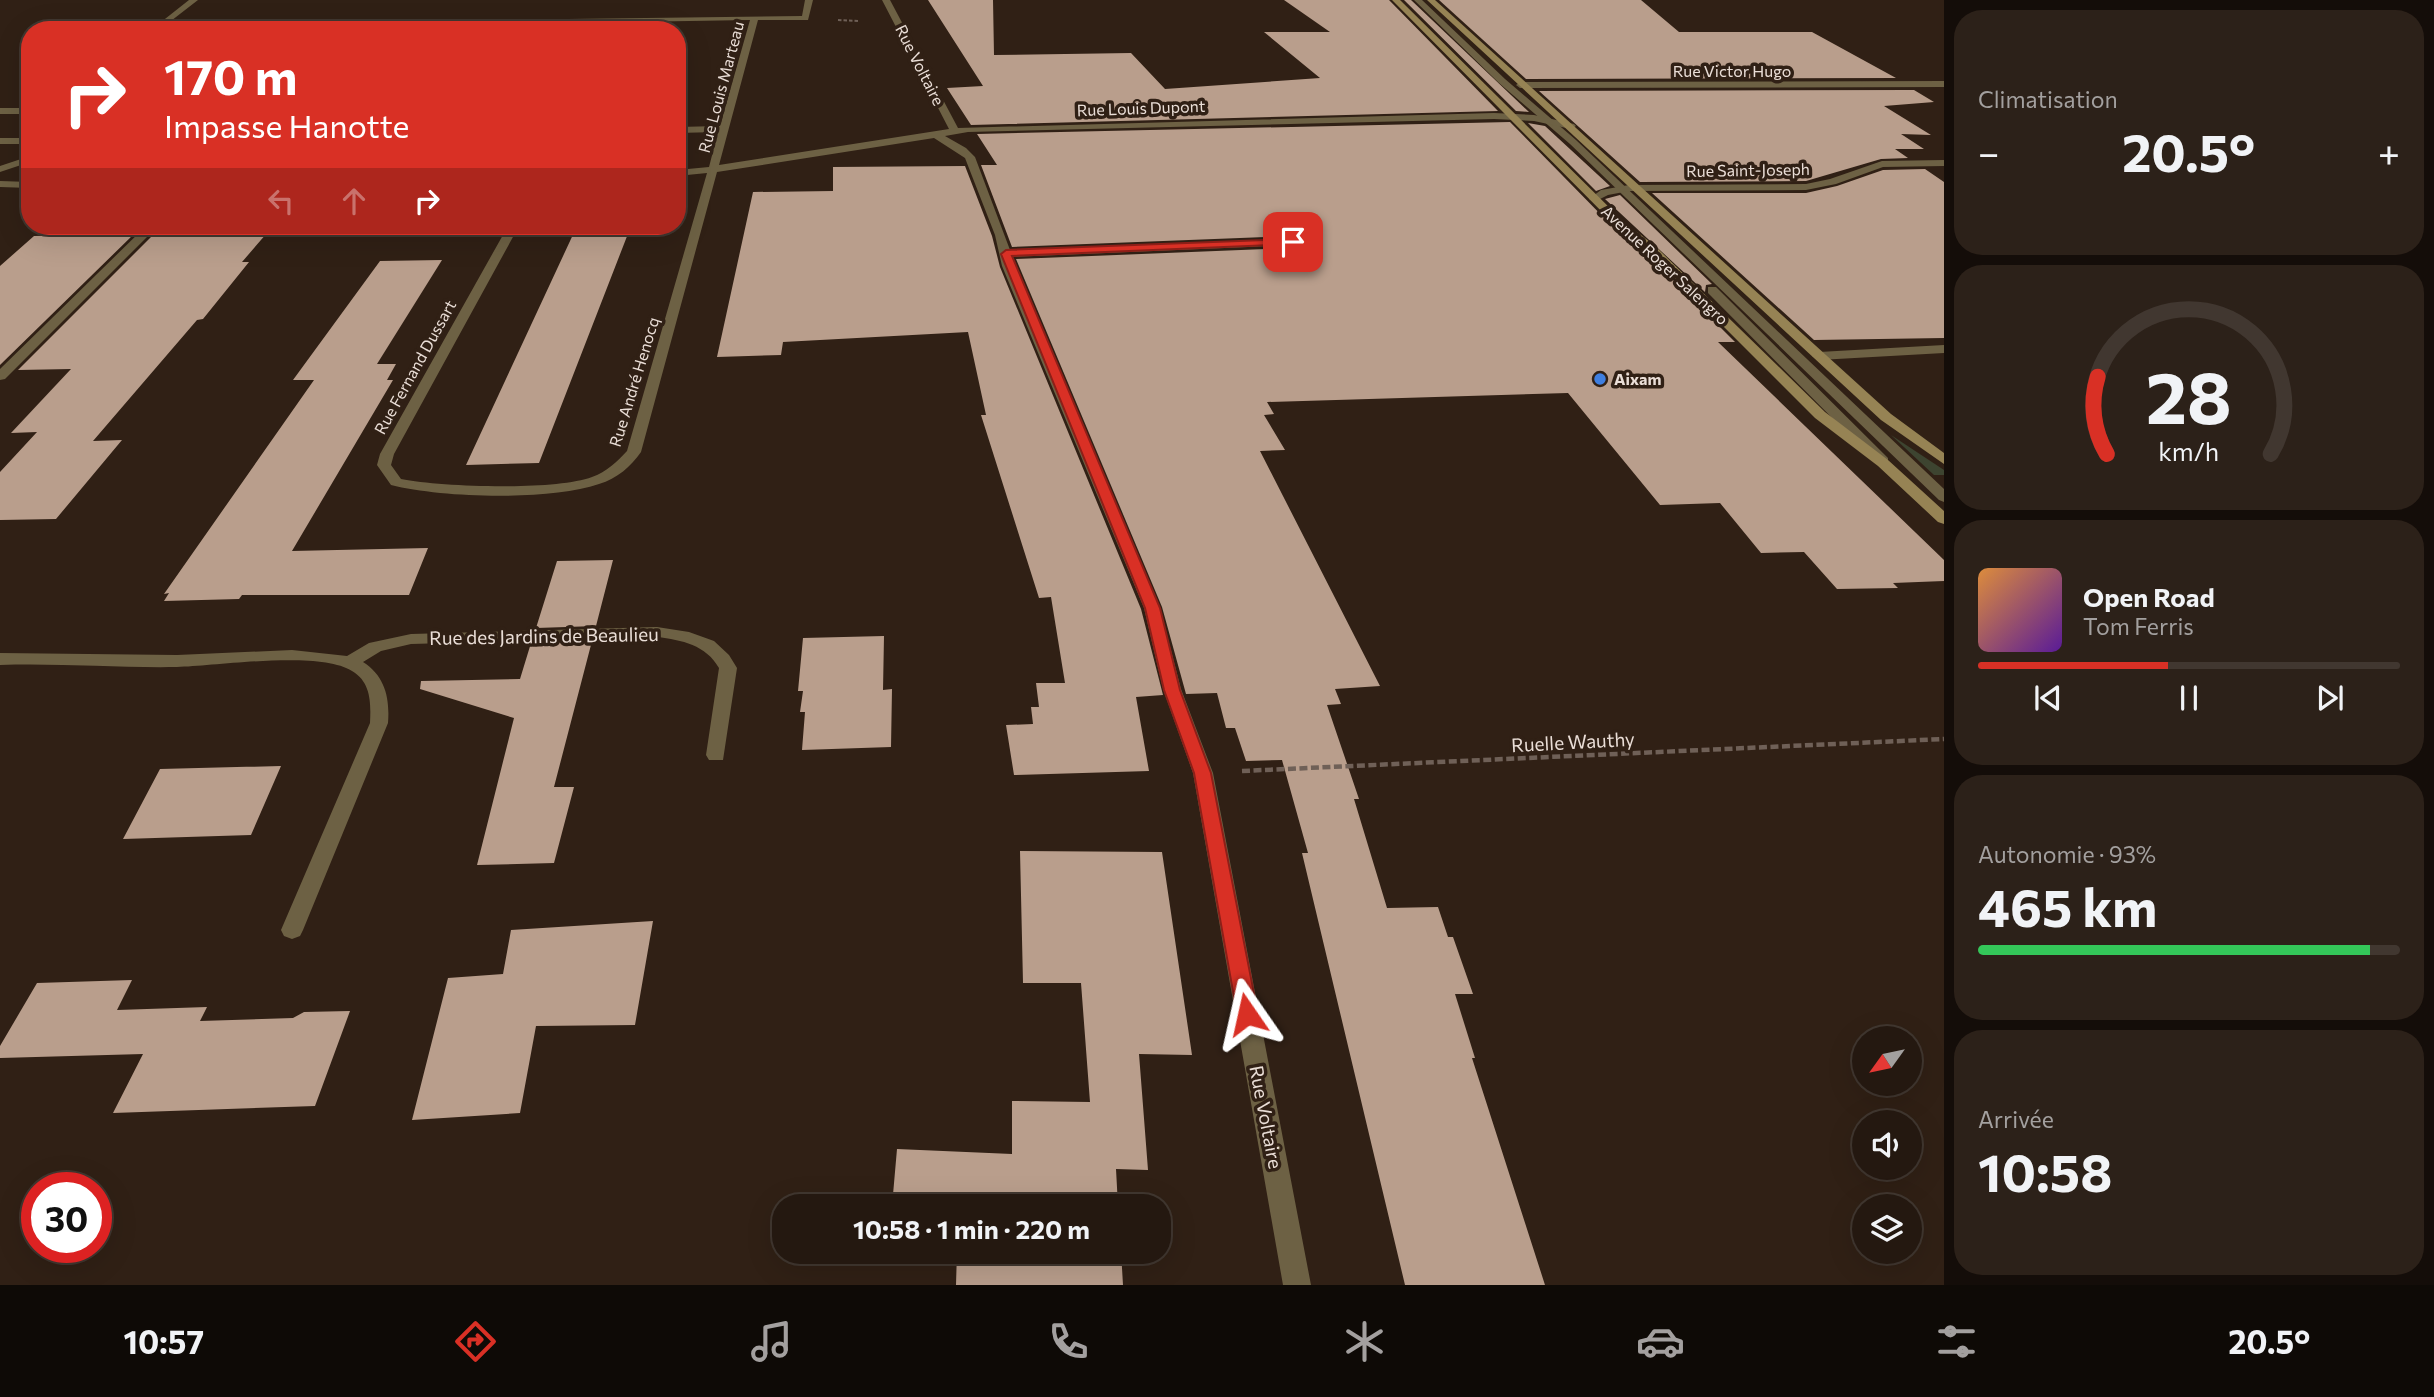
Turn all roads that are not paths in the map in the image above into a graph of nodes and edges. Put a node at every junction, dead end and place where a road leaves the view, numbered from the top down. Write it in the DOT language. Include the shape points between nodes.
graph roads {
  1 [pos="194,0"];
  2 [pos="809,0"];
  3 [pos="886,0"];
  4 [pos="1396,0"];
  5 [pos="1408,0"];
  6 [pos="1418,0"];
  7 [pos="1431,0"];
  8 [pos="755,18"];
  9 [pos="166,21"];
  10 [pos="576,21"];
  11 [pos="1944,83"];
  12 [pos="1520,85"];
  13 [pos="0,111"];
  14 [pos="21,111"];
  15 [pos="1512,116"];
  16 [pos="1534,117"];
  17 [pos="1549,120"];
  18 [pos="1571,126"];
  19 [pos="724,129"];
  20 [pos="686,130"];
  21 [pos="954,130"];
  22 [pos="934,134"];
  23 [pos="0,141"];
  24 [pos="21,141"];
  25 [pos="21,162"];
  26 [pos="1944,163"];
  27 [pos="0,169"];
  28 [pos="714,170"];
  29 [pos="686,172"];
  30 [pos="0,184"];
  31 [pos="21,185"];
  32 [pos="1637,188"];
  33 [pos="1616,190"];
  34 [pos="1594,199"];
  35 [pos="142,235"];
  36 [pos="508,235"];
  37 [pos="1293,242"];
  38 [pos="1006,254"];
  39 [pos="1944,349"];
  40 [pos="1819,356"];
  41 [pos="6,363"];
  42 [pos="0,376"];
  43 [pos="1944,460"];
  44 [pos="1895,474"];
  45 [pos="485,487"];
  46 [pos="1944,497"];
  47 [pos="1944,519"];
  48 [pos="0,659"];
  49 [pos="349,662"];
  50 [pos="716,755"];
  51 [pos="292,930"];
  52 [pos="1297,1285"];
  1 -- 9 [label="street"];
  2 -- 8 [label="street" via="805,18"];
  3 -- 21 [label="street, Rue Voltaire"];
  4 -- 15 [label="main road, Avenue Roger Salengro"];
  5 -- 16 [label="street" via="1491,82"];
  6 -- 17 [label="street"];
  7 -- 12 [label="main road, Avenue Roger Salengro"];
  8 -- 10 [label="street, Rue Louis Marteau"];
  8 -- 19 [label="street, Rue Louis Marteau"];
  11 -- 12 [label="street, Rue Victor Hugo"];
  12 -- 18 [label="main road, Avenue Roger Salengro"];
  13 -- 14 [label="street"];
  15 -- 16 [label="street, Rue Louis Dupont"];
  15 -- 21 [label="street, Rue Louis Dupont"];
  15 -- 34 [label="main road, Avenue Roger Salengro"];
  16 -- 17 [label="street, Rue Louis Dupont"];
  16 -- 33 [label="street"];
  17 -- 18 [label="street, Rue Louis Dupont"];
  17 -- 33 [label="street"];
  18 -- 32 [label="main road, Avenue Roger Salengro"];
  19 -- 20 [label="street"];
  19 -- 28 [label="street, Rue Louis Marteau"];
  21 -- 22 [label="street, Rue Louis Dupont"];
  22 -- 28 [label="street, Rue Louis Dupont"];
  22 -- 38 [label="street, Rue Voltaire" via="970,157"];
  23 -- 24 [label="street"];
  25 -- 27 [label="street"];
  26 -- 32 [label="street, Rue Saint-Joseph" via="1882,164 1806,187"];
  28 -- 29 [label="street, Rue Louis Dupont"];
  28 -- 45 [label="street, Rue André Henocq" via="634,452 595,481 550,488"];
  30 -- 31 [label="street"];
  32 -- 33 [label="street, Rue Saint-Joseph"];
  32 -- 40 [label="main road, Avenue Roger Salengro"];
  33 -- 34 [label="street, Rue Saint-Joseph"];
  33 -- 44 [label="street"];
  33 -- 46 [label="street"];
  34 -- 44 [label="main road, Avenue Roger Salengro" via="1651,248 1820,415"];
  35 -- 41 [label="street"];
  36 -- 45 [label="street, Rue Fernand Dussart" via="384,466 396,482 408,486"];
  37 -- 38 [label="street"];
  38 -- 52 [label="street, Rue Voltaire" via="1143,583 1172,690 1203,773"];
  39 -- 40 [label="street"];
  40 -- 43 [label="main road, Avenue Roger Salengro" via="1893,423"];
  41 -- 42 [label="street"];
  44 -- 47 [label="main road, Avenue Roger Salengro"];
  48 -- 49 [label="street" via="332,657"];
  49 -- 50 [label="street, Rue des Jardins de Beaulieu" via="392,641 411,639 680,635 712,647 729,668"];
  49 -- 51 [label="street" via="375,683 382,699 379,723"];
}
